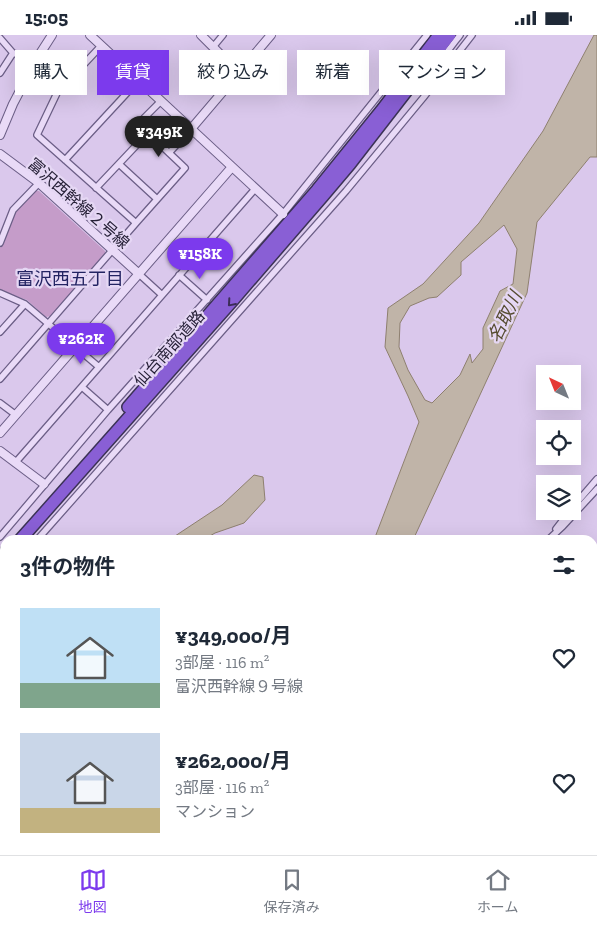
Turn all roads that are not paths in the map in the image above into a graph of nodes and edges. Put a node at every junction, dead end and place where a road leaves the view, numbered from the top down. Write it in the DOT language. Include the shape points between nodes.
graph roads {
  1 [pos="52,35"];
  2 [pos="90,35"];
  3 [pos="201,35"];
  4 [pos="223,35"];
  5 [pos="271,35"];
  6 [pos="427,35"];
  7 [pos="440,35"];
  8 [pos="450,35"];
  9 [pos="460,35"];
  10 [pos="472,35"];
  11 [pos="1,37"];
  12 [pos="101,45"];
  13 [pos="213,47"];
  14 [pos="42,50"];
  15 [pos="106,50"];
  16 [pos="216,50"];
  17 [pos="258,50"];
  18 [pos="449,50"];
  19 [pos="460,50"];
  20 [pos="13,53"];
  21 [pos="0,73"];
  22 [pos="18,95"];
  23 [pos="125,95"];
  24 [pos="155,95"];
  25 [pos="220,95"];
  26 [pos="424,95"];
  27 [pos="161,101"];
  28 [pos="144,118"];
  29 [pos="191,129"];
  30 [pos="0,135"];
  31 [pos="169,153"];
  32 [pos="0,154"];
  33 [pos="65,160"];
  34 [pos="119,164"];
  35 [pos="232,167"];
  36 [pos="39,183"];
  37 [pos="96,187"];
  38 [pos="255,189"];
  39 [pos="157,199"];
  40 [pos="283,214"];
  41 [pos="136,223"];
  42 [pos="0,243"];
  43 [pos="113,250"];
  44 [pos="139,274"];
  45 [pos="179,275"];
  46 [pos="0,293"];
  47 [pos="162,295"];
  48 [pos="207,300"];
  49 [pos="25,304"];
  50 [pos="48,323"];
  51 [pos="0,332"];
  52 [pos="75,346"];
  53 [pos="99,367"];
  54 [pos="0,379"];
  55 [pos="82,387"];
  56 [pos="0,403"];
  57 [pos="108,411"];
  58 [pos="16,415"];
  59 [pos="0,433"];
  60 [pos="0,451"];
  61 [pos="15,463"];
  62 [pos="597,479"];
  63 [pos="44,484"];
  64 [pos="597,489"];
  65 [pos="581,498"];
  66 [pos="563,520"];
  67 [pos="2,535"];
  68 [pos="19,535"];
  69 [pos="24,535"];
  70 [pos="41,535"];
  71 [pos="552,535"];
  72 [pos="553,535"];
  1 -- 14 [label="street"];
  2 -- 12 [label="street"];
  3 -- 13 [label="street"];
  4 -- 13 [label="street"];
  5 -- 17 [label="street"];
  6 -- 40 [label="street"];
  7 -- 68 [label="highway, 仙台南部道路" via="317,190"];
  8 -- 69 [label="highway, 仙台南部道路, one-way" via="310,211"];
  9 -- 18 [label="street"];
  10 -- 19 [label="street"];
  11 -- 20 [label="street"];
  12 -- 15 [label="street"];
  12 -- 33 [label="street" via="57,93 37,135"];
  13 -- 16 [label="street"];
  20 -- 21 [label="street"];
  22 -- 30 [label="street"];
  23 -- 33 [label="street"];
  24 -- 27 [label="street"];
  25 -- 29 [label="street"];
  26 -- 70 [label="street" via="346,191"];
  27 -- 28 [label="street"];
  27 -- 29 [label="street"];
  29 -- 31 [label="street"];
  29 -- 35 [label="street"];
  31 -- 34 [label="street" via="148,133"];
  31 -- 39 [label="street" via="185,168"];
  32 -- 36 [label="street, 富沢西幹線２号線"];
  33 -- 37 [label="street"];
  34 -- 37 [label="street"];
  34 -- 39 [label="street"];
  35 -- 38 [label="street"];
  35 -- 44 [label="street"];
  36 -- 42 [label="street" via="13,210"];
  36 -- 43 [label="street, 富沢西幹線２号線"];
  37 -- 41 [label="street"];
  38 -- 40 [label="street"];
  38 -- 45 [label="street"];
  39 -- 41 [label="street"];
  40 -- 48 [label="street"];
  41 -- 43 [label="street"];
  43 -- 44 [label="street, 富沢西幹線２号線"];
  43 -- 50 [label="street"];
  44 -- 47 [label="street"];
  44 -- 52 [label="street"];
  45 -- 47 [label="street"];
  45 -- 48 [label="street"];
  46 -- 49 [label="street"];
  47 -- 53 [label="street"];
  48 -- 57 [label="street"];
  49 -- 50 [label="street"];
  49 -- 51 [label="street"];
  50 -- 52 [label="street"];
  50 -- 54 [label="street"];
  52 -- 53 [label="street"];
  52 -- 58 [label="street"];
  53 -- 55 [label="street"];
  55 -- 57 [label="street"];
  55 -- 61 [label="street"];
  56 -- 58 [label="street"];
  57 -- 63 [label="street"];
  58 -- 59 [label="street"];
  60 -- 61 [label="street"];
  61 -- 63 [label="street"];
  62 -- 65 [label="street"];
  63 -- 67 [label="street"];
  64 -- 72 [label="street"];
  66 -- 71 [label="street"];
}
